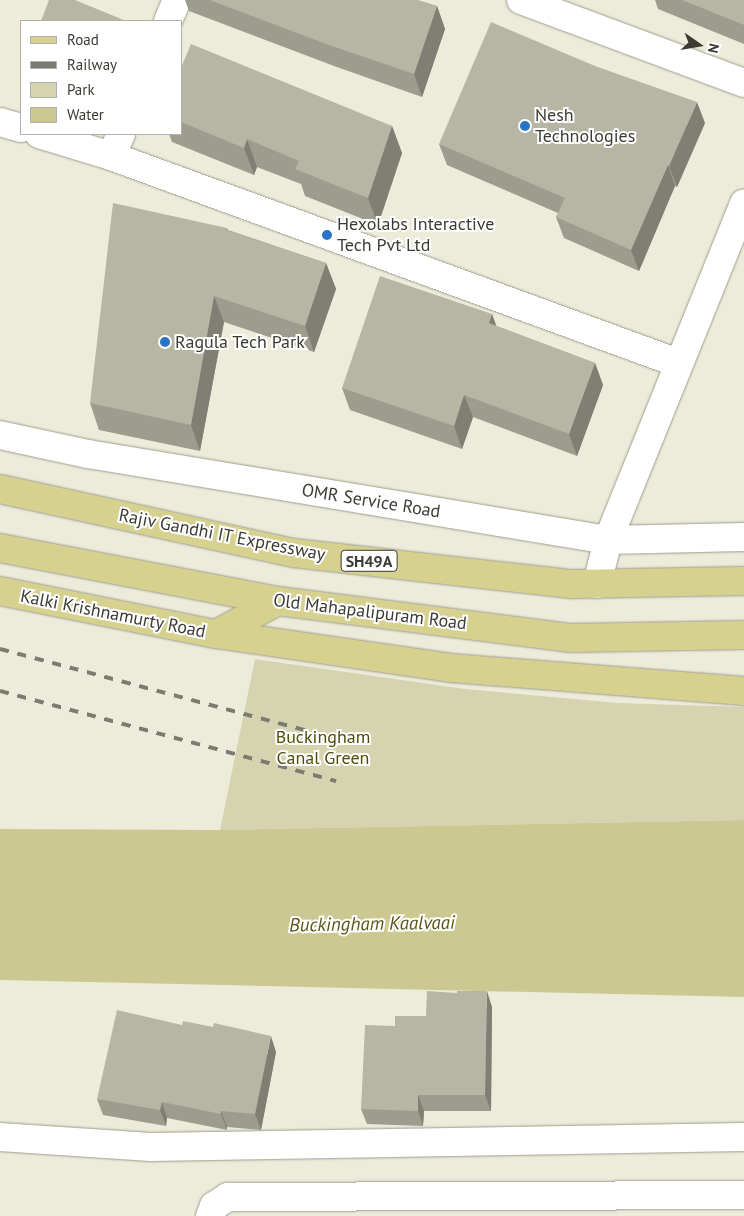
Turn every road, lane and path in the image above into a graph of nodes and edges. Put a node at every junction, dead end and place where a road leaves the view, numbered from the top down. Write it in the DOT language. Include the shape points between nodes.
graph roads {
  1 [pos="177,0"];
  2 [pos="521,0"];
  3 [pos="168,20"];
  4 [pos="744,83"];
  5 [pos="0,122"];
  6 [pos="20,128"];
  7 [pos="45,135"];
  8 [pos="116,145"];
  9 [pos="744,203"];
  10 [pos="678,363"];
  11 [pos="0,435"];
  12 [pos="0,490"];
  13 [pos="744,537"];
  14 [pos="608,540"];
  15 [pos="0,548"];
  16 [pos="744,581"];
  17 [pos="596,584"];
  18 [pos="0,591"];
  19 [pos="278,601"];
  20 [pos="216,634"];
  21 [pos="744,635"];
  22 [pos="744,691"];
  23 [pos="744,1136"];
  24 [pos="0,1137"];
  25 [pos="744,1195"];
  26 [pos="219,1206"];
  1 -- 3 [label="street"];
  2 -- 4 [label="street"];
  5 -- 6 [label="street"];
  7 -- 8 [label="street"];
  8 -- 10 [label="street"];
  9 -- 10 [label="street"];
  10 -- 14 [label="street"];
  11 -- 14 [label="street, OMR Service Road" via="88,454"];
  12 -- 17 [label="main road, Rajiv Gandhi IT Expressway / SH49A" via="294,553"];
  13 -- 14 [label="street, OMR Service Road"];
  14 -- 17 [label="street"];
  15 -- 19 [label="main road, Old Mahapalipuram Road"];
  16 -- 17 [label="main road, Rajiv Gandhi IT Expressway / SH49A"];
  18 -- 20 [label="main road, Kalki Krishnamurty Road"];
  19 -- 20 [label="main road, Kalki Krishnamurty Road"];
  19 -- 21 [label="main road, Old Mahapalipuram Road" via="570,638"];
  20 -- 22 [label="main road" via="451,668"];
  23 -- 24 [label="street" via="151,1147"];
  25 -- 26 [label="street"];
}
